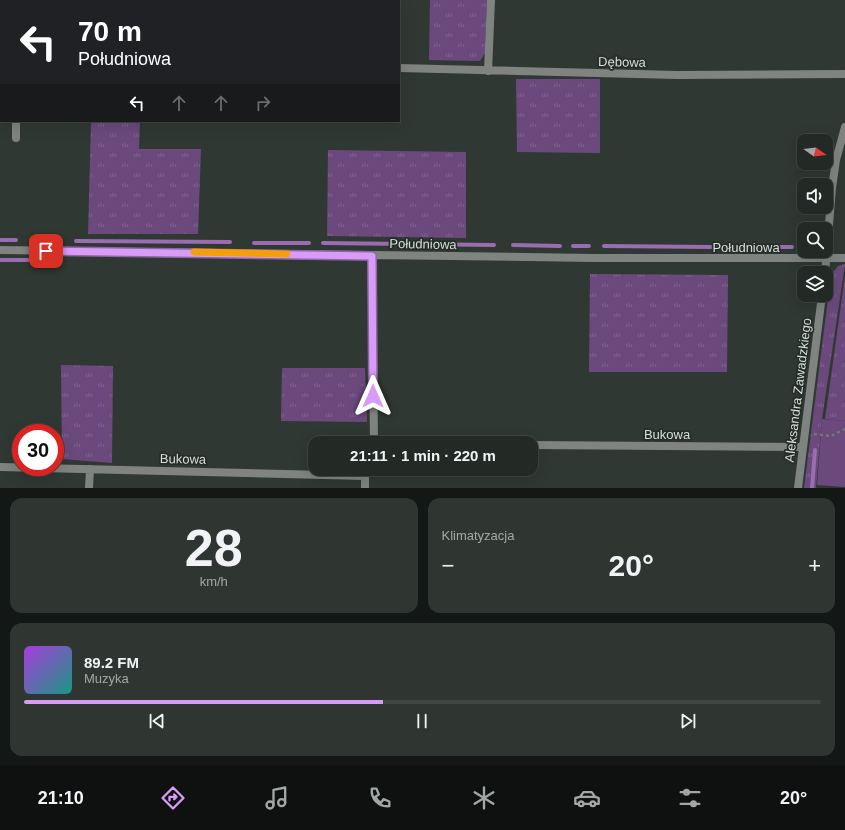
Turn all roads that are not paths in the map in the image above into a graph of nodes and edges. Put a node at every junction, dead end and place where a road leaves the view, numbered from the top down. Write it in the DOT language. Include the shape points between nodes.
graph roads {
  1 [pos="491,0"];
  2 [pos="400,68"];
  3 [pos="488,71"];
  4 [pos="845,74"];
  5 [pos="16,122"];
  6 [pos="845,127"];
  7 [pos="16,138"];
  8 [pos="830,222"];
  9 [pos="0,250"];
  10 [pos="372,256"];
  11 [pos="833,257"];
  12 [pos="797,258"];
  13 [pos="845,258"];
  14 [pos="821,302"];
  15 [pos="374,436"];
  16 [pos="538,445"];
  17 [pos="802,447"];
  18 [pos="0,466"];
  19 [pos="90,469"];
  20 [pos="308,472"];
  21 [pos="367,476"];
  22 [pos="89,488"];
  23 [pos="365,488"];
  24 [pos="798,488"];
  1 -- 3 [label="street"];
  2 -- 3 [label="street, Dębowa"];
  3 -- 4 [label="street, Dębowa" via="677,75"];
  5 -- 7 [label="street"];
  6 -- 8 [label="street" via="834,174"];
  9 -- 10 [label="street, Południowa"];
  10 -- 12 [label="street, Południowa"];
  10 -- 15 [label="street"];
  11 -- 13 [label="street, Południowa"];
  14 -- 17 [label="street, Aleksandra Zawadzkiego"];
  16 -- 17 [label="street, Bukowa"];
  17 -- 24 [label="street, Aleksandra Zawadzkiego"];
  18 -- 19 [label="street, Bukowa"];
  19 -- 20 [label="street, Bukowa"];
  19 -- 22 [label="street"];
  21 -- 23 [label="street"];
}
